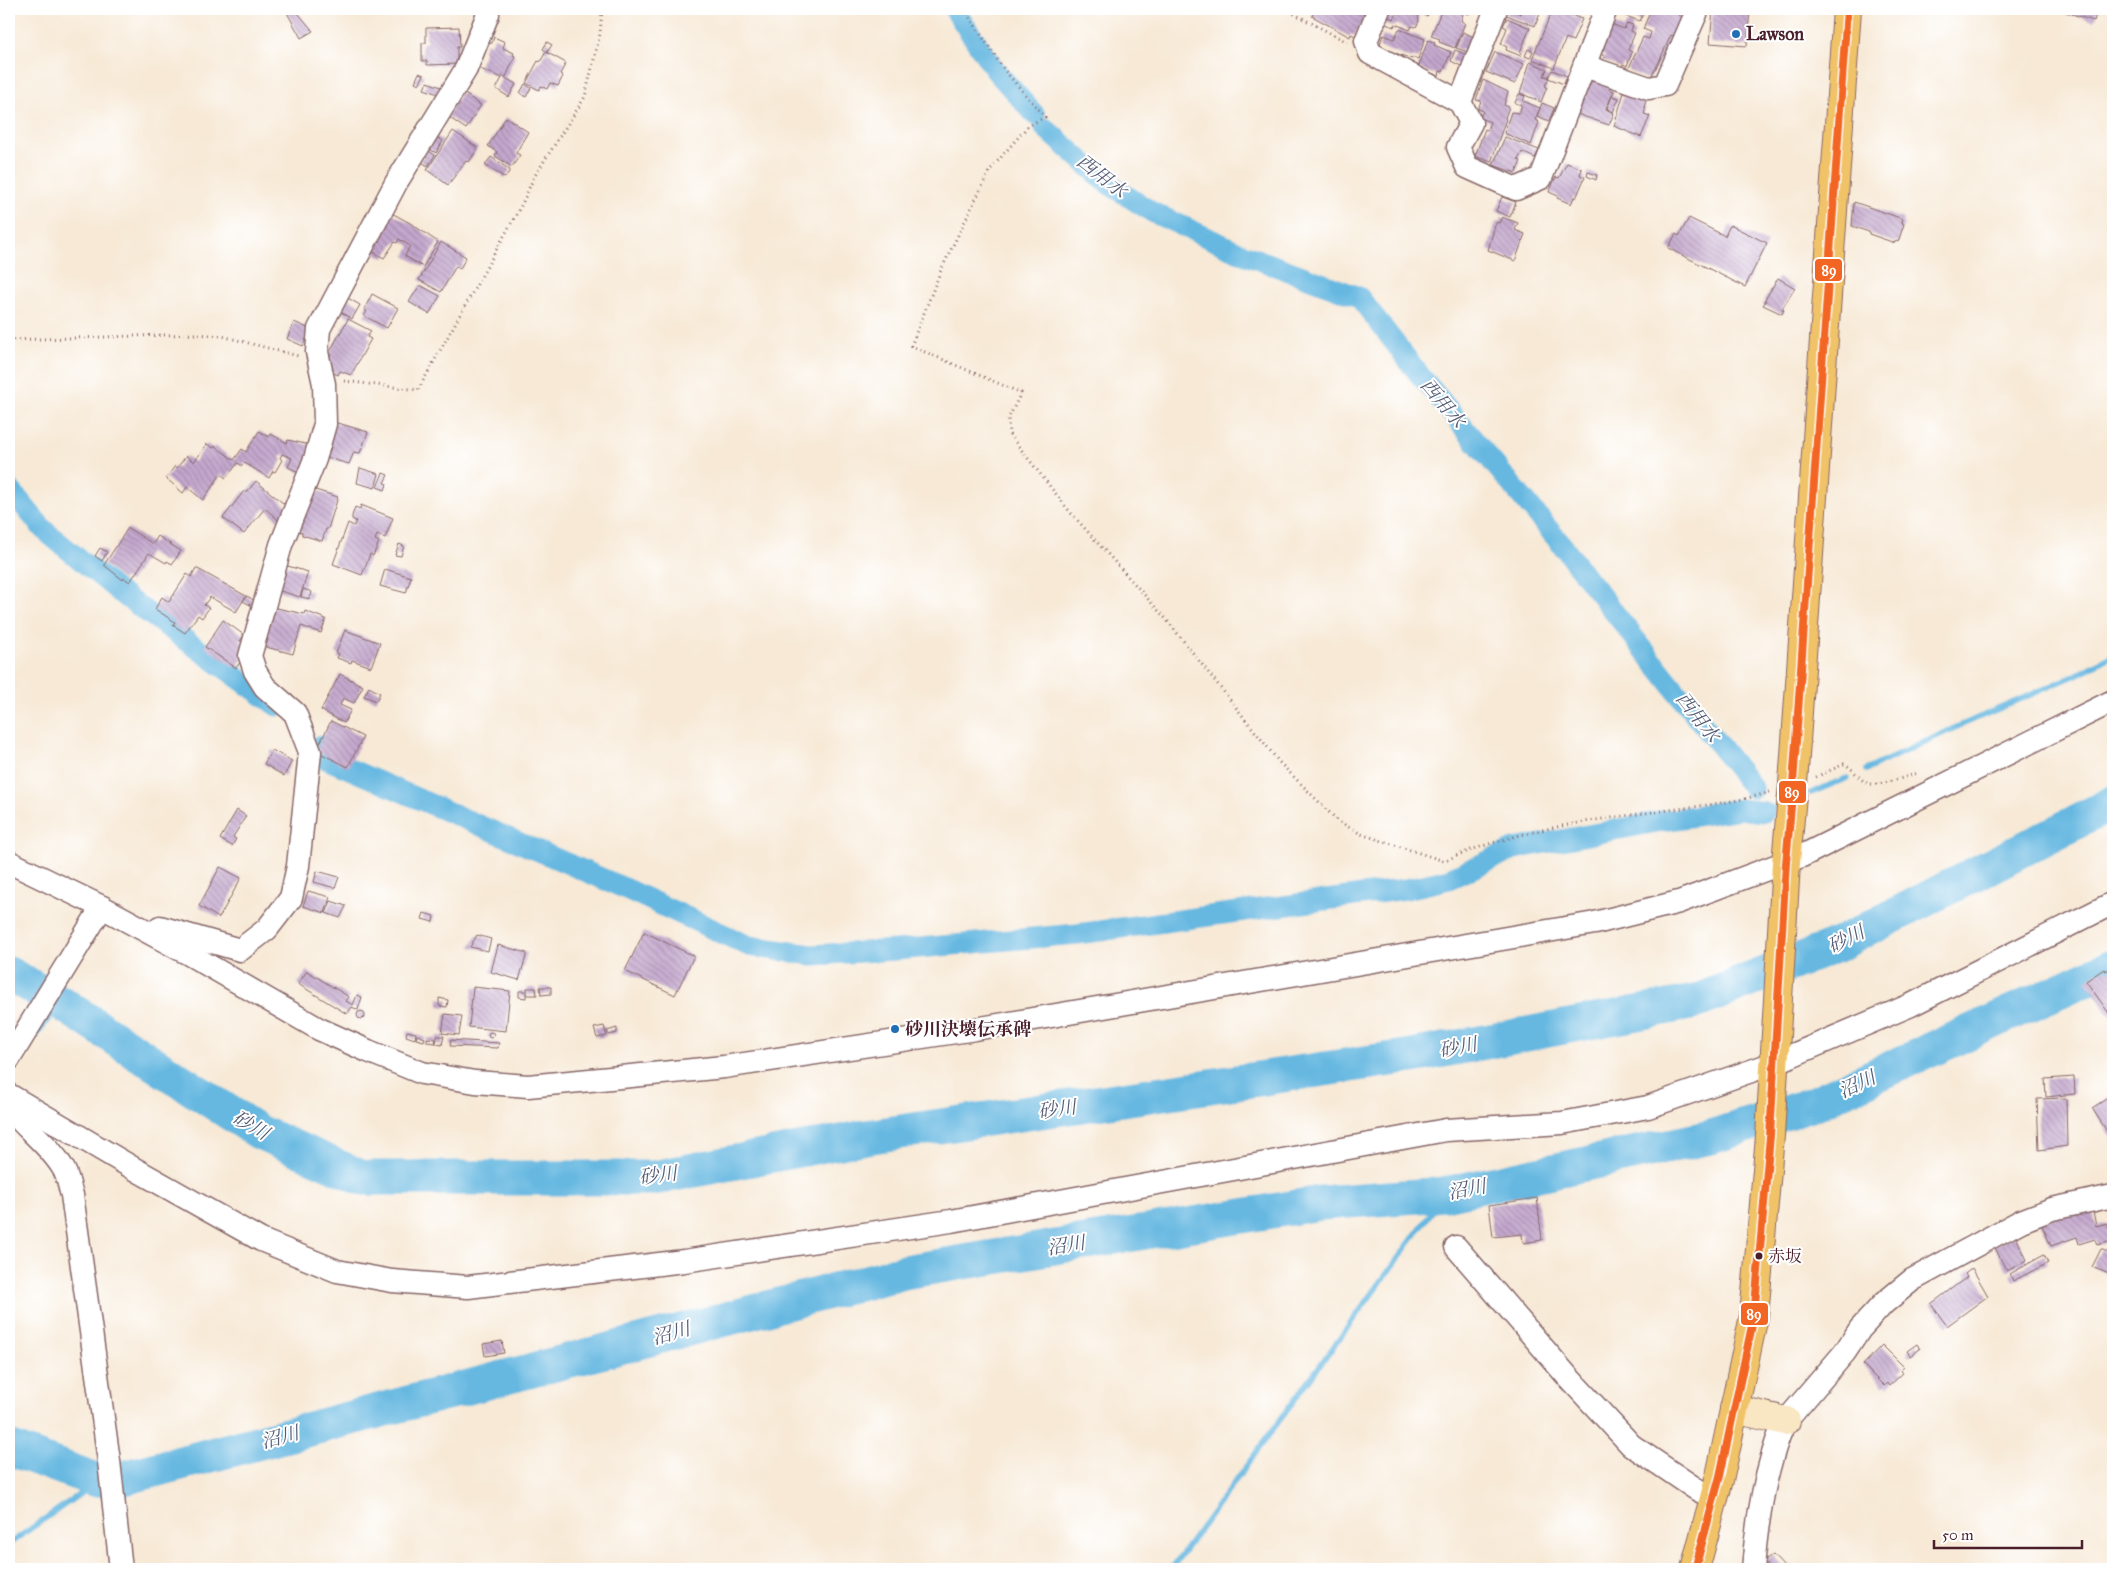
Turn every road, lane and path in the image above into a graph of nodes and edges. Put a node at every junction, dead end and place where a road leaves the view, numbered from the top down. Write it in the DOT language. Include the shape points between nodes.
graph roads {
  1 [pos="486,9"];
  2 [pos="602,9"];
  3 [pos="964,9"];
  4 [pos="1285,9"];
  5 [pos="1379,9"];
  6 [pos="1496,9"];
  7 [pos="1606,9"];
  8 [pos="1698,9"];
  9 [pos="1847,9"];
  10 [pos="1368,46"];
  11 [pos="1585,66"];
  12 [pos="1460,102"];
  13 [pos="9,340"];
  14 [pos="319,362"];
  15 [pos="324,384"];
  16 [pos="2113,701"];
  17 [pos="1922,772"];
  18 [pos="1814,778"];
  19 [pos="1773,791"];
  20 [pos="9,862"];
  21 [pos="1786,862"];
  22 [pos="2113,903"];
  23 [pos="102,907"];
  24 [pos="9,1059"];
  25 [pos="1774,1068"];
  26 [pos="9,1095"];
  27 [pos="9,1106"];
  28 [pos="2113,1196"];
  29 [pos="1456,1247"];
  30 [pos="1734,1409"];
  31 [pos="1786,1420"];
  32 [pos="1714,1498"];
  33 [pos="121,1569"];
  34 [pos="1694,1569"];
  35 [pos="1753,1569"];
  1 -- 14 [label="street" via="488,14 466,69 396,183 319,329"];
  2 -- 15 [label="path" via="600,34 585,97 534,177 418,390 346,381"];
  3 -- 19 [label="path" via="1005,71 1045,117 1028,126 990,170 941,270 911,346 1020,393 1008,420 1008,434 1070,512 1166,619 1280,763 1338,821 1362,834 1444,860 1498,841 1602,818 1746,799"];
  4 -- 10 [label="path" via="1360,50"];
  5 -- 10 [label="street" via="1366,41"];
  6 -- 12 [label="street"];
  7 -- 11 [label="street"];
  8 -- 11 [label="street" via="1665,85 1650,88"];
  9 -- 21 [label="highway"];
  10 -- 12 [label="street" via="1370,53"];
  11 -- 12 [label="street" via="1541,178 1516,189 1467,167 1458,147 1472,123"];
  13 -- 14 [label="path" via="197,334 222,336"];
  14 -- 15 [label="street"];
  15 -- 23 [label="street" via="325,424 315,459 281,545 250,656 265,686 295,713 310,752 298,866 291,898 268,929 240,950"];
  16 -- 21 [label="street"];
  17 -- 18 [label="path" via="1873,784 1866,783 1844,764"];
  20 -- 23 [label="street"];
  21 -- 23 [label="street" via="1680,902 1595,923 968,1030 724,1067 528,1086 422,1073 368,1051 319,1029"];
  21 -- 25 [label="highway"];
  22 -- 25 [label="street" via="1911,1005"];
  23 -- 24 [label="street"];
  25 -- 26 [label="street" via="1648,1107 1562,1124 1446,1130 951,1220 684,1261 468,1287 392,1281 337,1272 261,1240"];
  25 -- 30 [label="highway" via="1754,1316"];
  27 -- 33 [label="street" via="64,1169 72,1194"];
  28 -- 31 [label="street" via="2052,1209 1912,1280 1860,1329 1845,1352"];
  29 -- 32 [label="street" via="1631,1446"];
  30 -- 31 [label="street"];
  30 -- 32 [label="highway"];
  31 -- 35 [label="street" via="1762,1490"];
  32 -- 34 [label="highway"];
}
